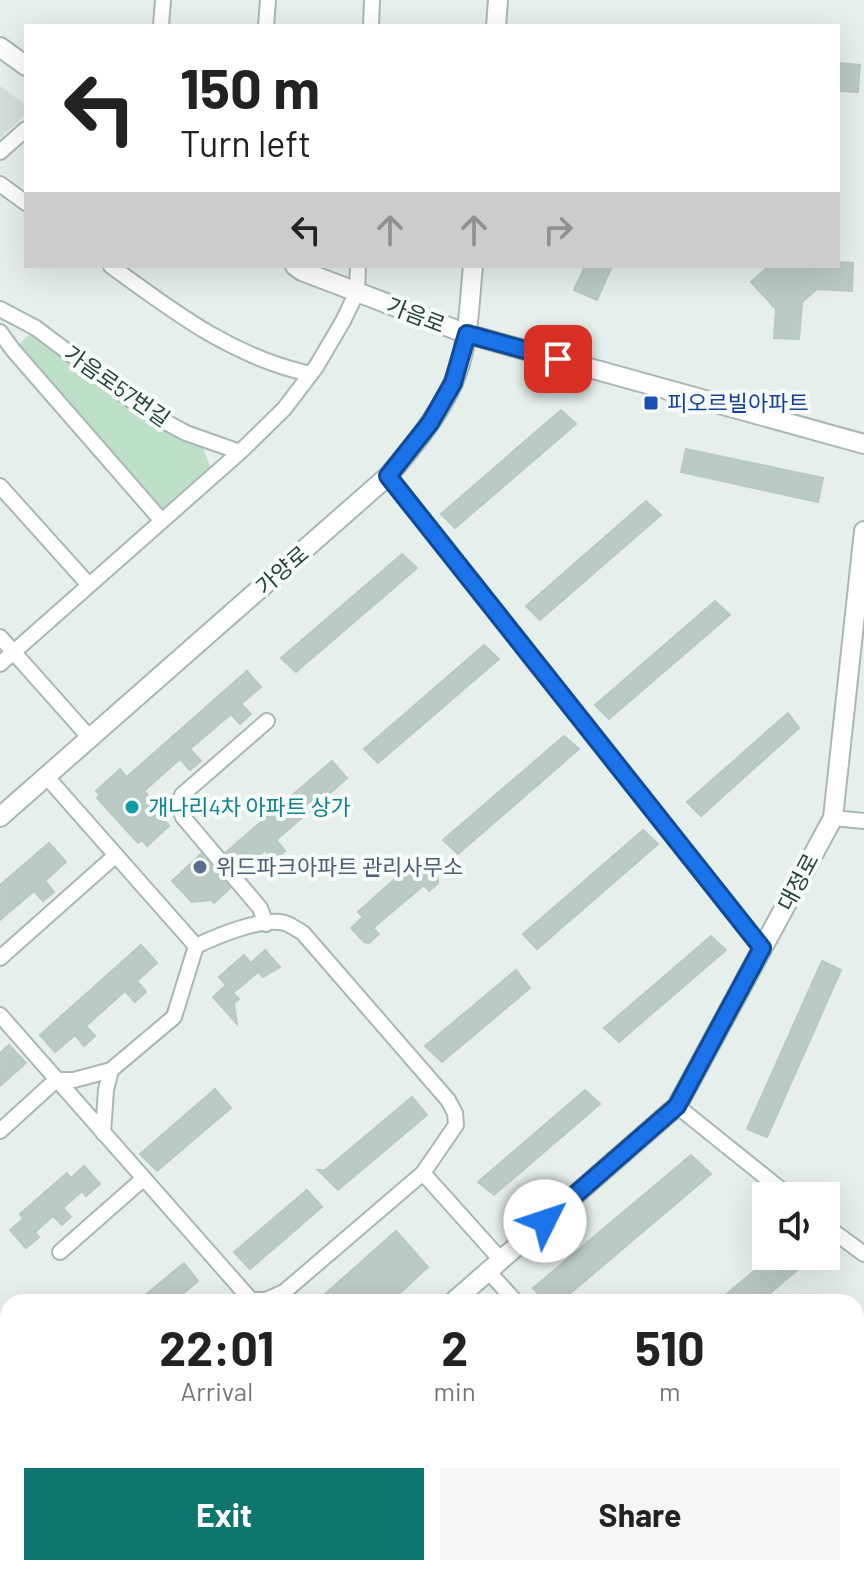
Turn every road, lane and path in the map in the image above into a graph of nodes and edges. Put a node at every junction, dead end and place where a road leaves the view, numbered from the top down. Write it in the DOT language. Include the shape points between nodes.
graph roads {
  1 [pos="163,0"];
  2 [pos="268,0"];
  3 [pos="372,0"];
  4 [pos="498,0"];
  5 [pos="161,24"];
  6 [pos="266,24"];
  7 [pos="371,24"];
  8 [pos="496,24"];
  9 [pos="0,47"];
  10 [pos="24,65"];
  11 [pos="24,131"];
  12 [pos="0,152"];
  13 [pos="0,184"];
  14 [pos="24,202"];
  15 [pos="114,268"];
  16 [pos="298,268"];
  17 [pos="358,268"];
  18 [pos="473,268"];
  19 [pos="357,292"];
  20 [pos="0,309"];
  21 [pos="0,332"];
  22 [pos="467,334"];
  23 [pos="311,374"];
  24 [pos="864,444"];
  25 [pos="240,452"];
  26 [pos="388,476"];
  27 [pos="0,486"];
  28 [pos="162,521"];
  29 [pos="864,531"];
  30 [pos="89,585"];
  31 [pos="0,637"];
  32 [pos="14,652"];
  33 [pos="0,664"];
  34 [pos="267,721"];
  35 [pos="90,738"];
  36 [pos="46,776"];
  37 [pos="0,817"];
  38 [pos="833,818"];
  39 [pos="864,821"];
  40 [pos="116,855"];
  41 [pos="266,924"];
  42 [pos="196,946"];
  43 [pos="762,948"];
  44 [pos="0,958"];
  45 [pos="0,1015"];
  46 [pos="111,1070"];
  47 [pos="56,1080"];
  48 [pos="677,1106"];
  49 [pos="0,1131"];
  50 [pos="103,1133"];
  51 [pos="423,1173"];
  52 [pos="143,1179"];
  53 [pos="772,1182"];
  54 [pos="840,1236"];
  55 [pos="60,1252"];
  56 [pos="864,1254"];
  57 [pos="494,1266"];
  58 [pos="246,1294"];
  59 [pos="280,1294"];
  60 [pos="462,1294"];
  61 [pos="511,1294"];
  1 -- 5 [label="street"];
  2 -- 6 [label="street"];
  3 -- 7 [label="street"];
  4 -- 8 [label="street"];
  9 -- 10 [label="street"];
  11 -- 12 [label="street"];
  13 -- 14 [label="street"];
  15 -- 23 [label="street" via="214,337 268,363"];
  16 -- 19 [label="street, 가음로"];
  17 -- 19 [label="street"];
  18 -- 22 [label="street, 가양로"];
  19 -- 22 [label="street, 가음로"];
  19 -- 23 [label="street"];
  20 -- 25 [label="street, 가음로57번길" via="36,328 147,412"];
  21 -- 28 [label="street, 가음로57번길"];
  22 -- 24 [label="street, 가음로"];
  22 -- 26 [label="street, 가양로" via="453,383 430,423"];
  23 -- 25 [label="street"];
  25 -- 28 [label="street"];
  26 -- 35 [label="street, 가양로"];
  26 -- 43 [label="street"];
  27 -- 30 [label="street"];
  28 -- 30 [label="street"];
  29 -- 38 [label="street, 대정로"];
  30 -- 32 [label="street"];
  31 -- 32 [label="street"];
  32 -- 33 [label="street"];
  32 -- 35 [label="street"];
  34 -- 41 [label="street" via="182,795 179,806 260,908"];
  35 -- 36 [label="street, 가양로"];
  36 -- 37 [label="street, 가양로"];
  36 -- 40 [label="street"];
  38 -- 39 [label="street"];
  38 -- 43 [label="street, 대정로"];
  40 -- 42 [label="street"];
  40 -- 44 [label="street"];
  41 -- 42 [label="street"];
  41 -- 51 [label="street" via="284,923 303,933 448,1100 456,1125"];
  42 -- 46 [label="street" via="174,1017"];
  43 -- 48 [label="street, 대정로"];
  45 -- 47 [label="street"];
  46 -- 47 [label="street"];
  46 -- 50 [label="street"];
  47 -- 49 [label="street"];
  47 -- 50 [label="street"];
  48 -- 53 [label="street"];
  48 -- 57 [label="street, 대정로"];
  50 -- 52 [label="street"];
  51 -- 57 [label="street"];
  51 -- 59 [label="street"];
  52 -- 55 [label="street"];
  52 -- 58 [label="street"];
  54 -- 56 [label="street"];
  57 -- 60 [label="street, 대정로"];
  57 -- 61 [label="street"];
}
